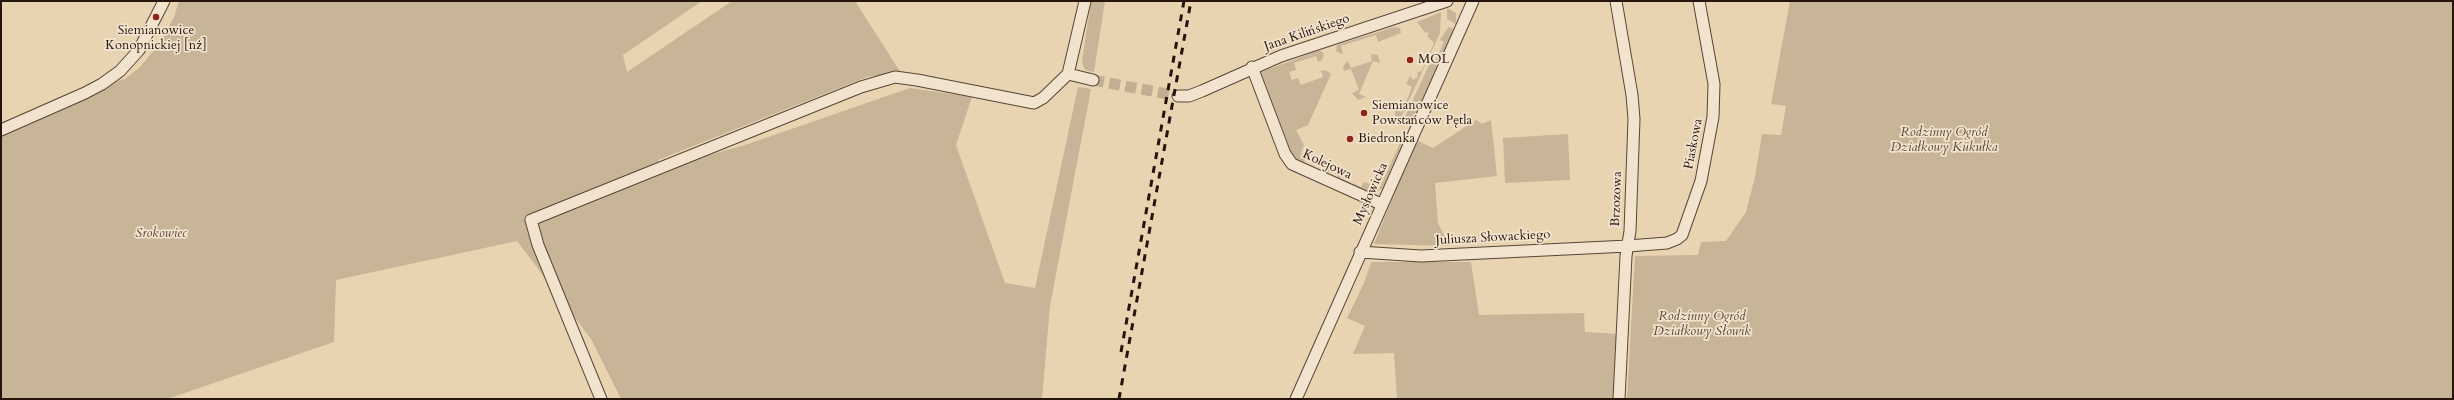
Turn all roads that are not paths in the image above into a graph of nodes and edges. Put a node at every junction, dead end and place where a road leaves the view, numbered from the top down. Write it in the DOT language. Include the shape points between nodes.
graph roads {
  1 [pos="164,1"];
  2 [pos="1085,1"];
  3 [pos="1447,1"];
  4 [pos="1473,1"];
  5 [pos="1616,1"];
  6 [pos="1699,1"];
  7 [pos="1416,5"];
  8 [pos="1252,67"];
  9 [pos="1068,74"];
  10 [pos="1094,80"];
  11 [pos="1178,96"];
  12 [pos="1,130"];
  13 [pos="1381,204"];
  14 [pos="1628,246"];
  15 [pos="1360,252"];
  16 [pos="601,399"];
  17 [pos="1296,399"];
  18 [pos="1619,399"];
  1 -- 12 [label="street" via="139,50 120,71 85,93"];
  2 -- 9 [label="street"];
  3 -- 7 [label="street, Jana Kilińskiego"];
  4 -- 13 [label="street, Mysłowicka"];
  5 -- 14 [label="street, Brzozowa" via="1634,119"];
  6 -- 14 [label="street, Piaskowa" via="1715,99 1708,154 1701,181 1682,235 1667,243"];
  7 -- 8 [label="street, Jana Kilińskiego"];
  8 -- 11 [label="street, Jana Kilińskiego" via="1202,91 1189,96"];
  8 -- 13 [label="street, Kolejowa" via="1285,154 1292,164"];
  9 -- 10 [label="street"];
  9 -- 16 [label="street" via="1043,98 1034,103 895,77 861,87 531,220 541,252"];
  13 -- 15 [label="street, Mysłowicka"];
  14 -- 15 [label="street, Juliusza Słowackiego" via="1404,256"];
  14 -- 18 [label="street, Brzozowa"];
  15 -- 17 [label="street, Mysłowicka"];
}
